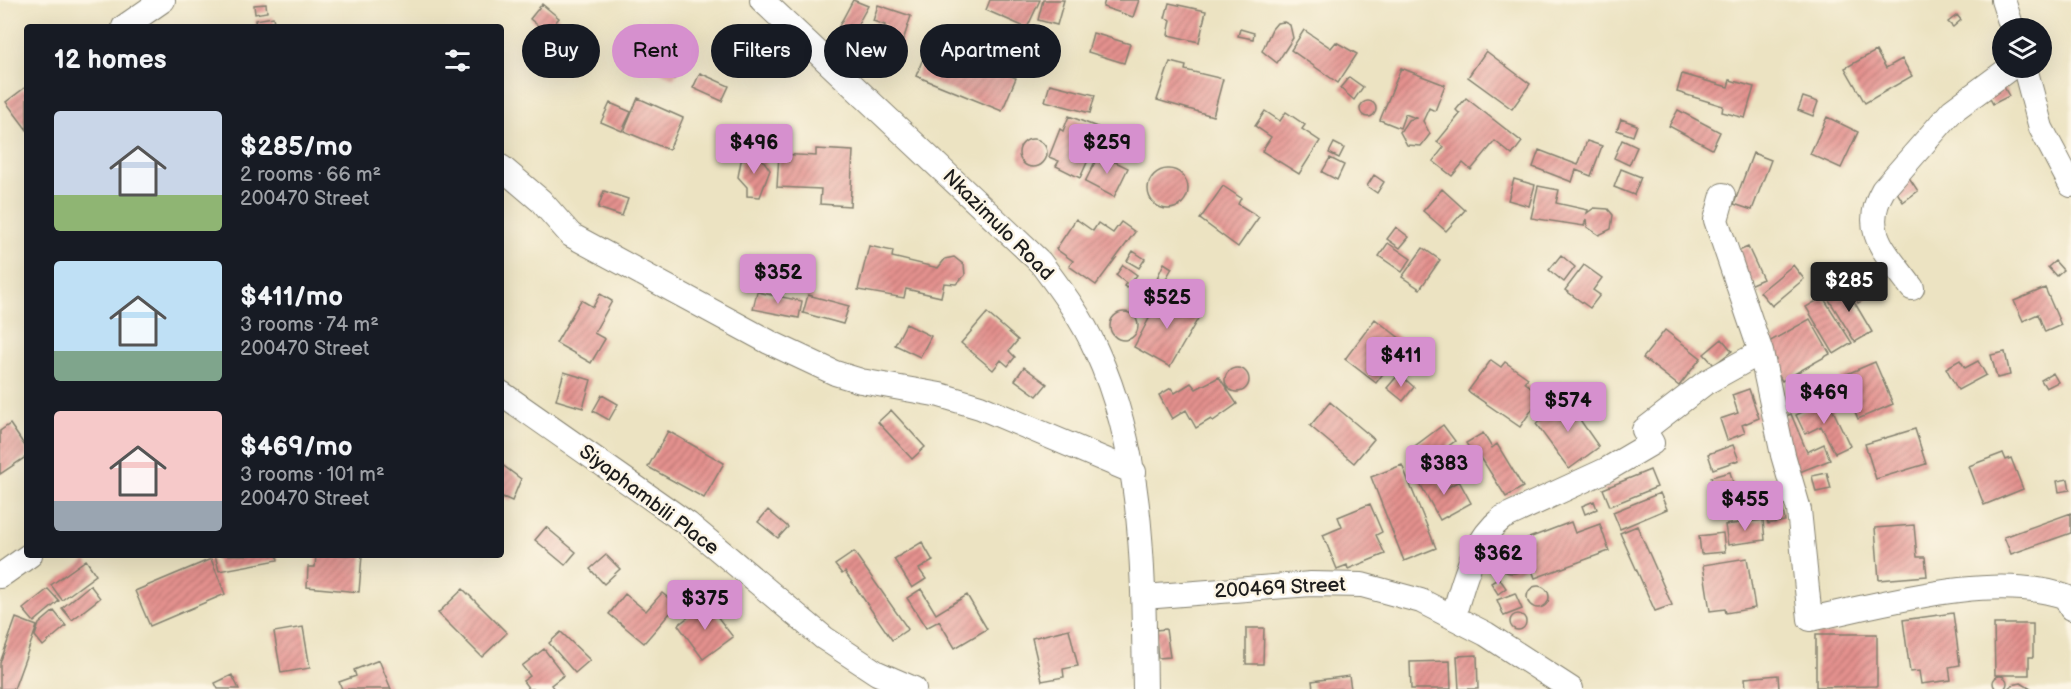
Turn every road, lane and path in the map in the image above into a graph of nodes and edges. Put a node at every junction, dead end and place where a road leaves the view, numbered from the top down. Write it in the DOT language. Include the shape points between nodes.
graph roads {
  1 [pos="163,0"];
  2 [pos="762,0"];
  3 [pos="2002,0"];
  4 [pos="2008,18"];
  5 [pos="128,24"];
  6 [pos="1997,78"];
  7 [pos="2028,78"];
  8 [pos="504,170"];
  9 [pos="2071,186"];
  10 [pos="1723,195"];
  11 [pos="1912,288"];
  12 [pos="1761,352"];
  13 [pos="504,395"];
  14 [pos="1134,472"];
  15 [pos="26,558"];
  16 [pos="0,576"];
  17 [pos="1144,597"];
  18 [pos="2071,608"];
  19 [pos="1453,617"];
  20 [pos="914,689"];
  21 [pos="1145,689"];
  22 [pos="1571,689"];
  1 -- 5 [label="street"];
  2 -- 14 [label="street, Nkazimulo Road" via="1040,262 1096,348 1111,385"];
  3 -- 4 [label="street"];
  6 -- 11 [label="street" via="1952,111 1882,190 1875,205 1873,224 1877,236"];
  7 -- 9 [label="street" via="2041,128"];
  8 -- 14 [label="street" via="541,201 571,235 769,342 835,373 980,407"];
  10 -- 12 [label="street" via="1716,220"];
  12 -- 18 [label="street" via="1799,510 1810,619 1950,591 1993,589 2046,590 2066,597"];
  12 -- 19 [label="street" via="1705,383 1644,430 1652,443 1493,525 1474,554"];
  13 -- 20 [label="street, Siyaphambili Place" via="688,524 824,638 877,673"];
  14 -- 17 [label="street, Nkazimulo Road"];
  15 -- 16 [label="street"];
  17 -- 19 [label="street, 200469 Street" via="1338,583 1404,594"];
  17 -- 21 [label="street, Nkazimulo Road"];
  19 -- 22 [label="street, 200469 Street"];
}
